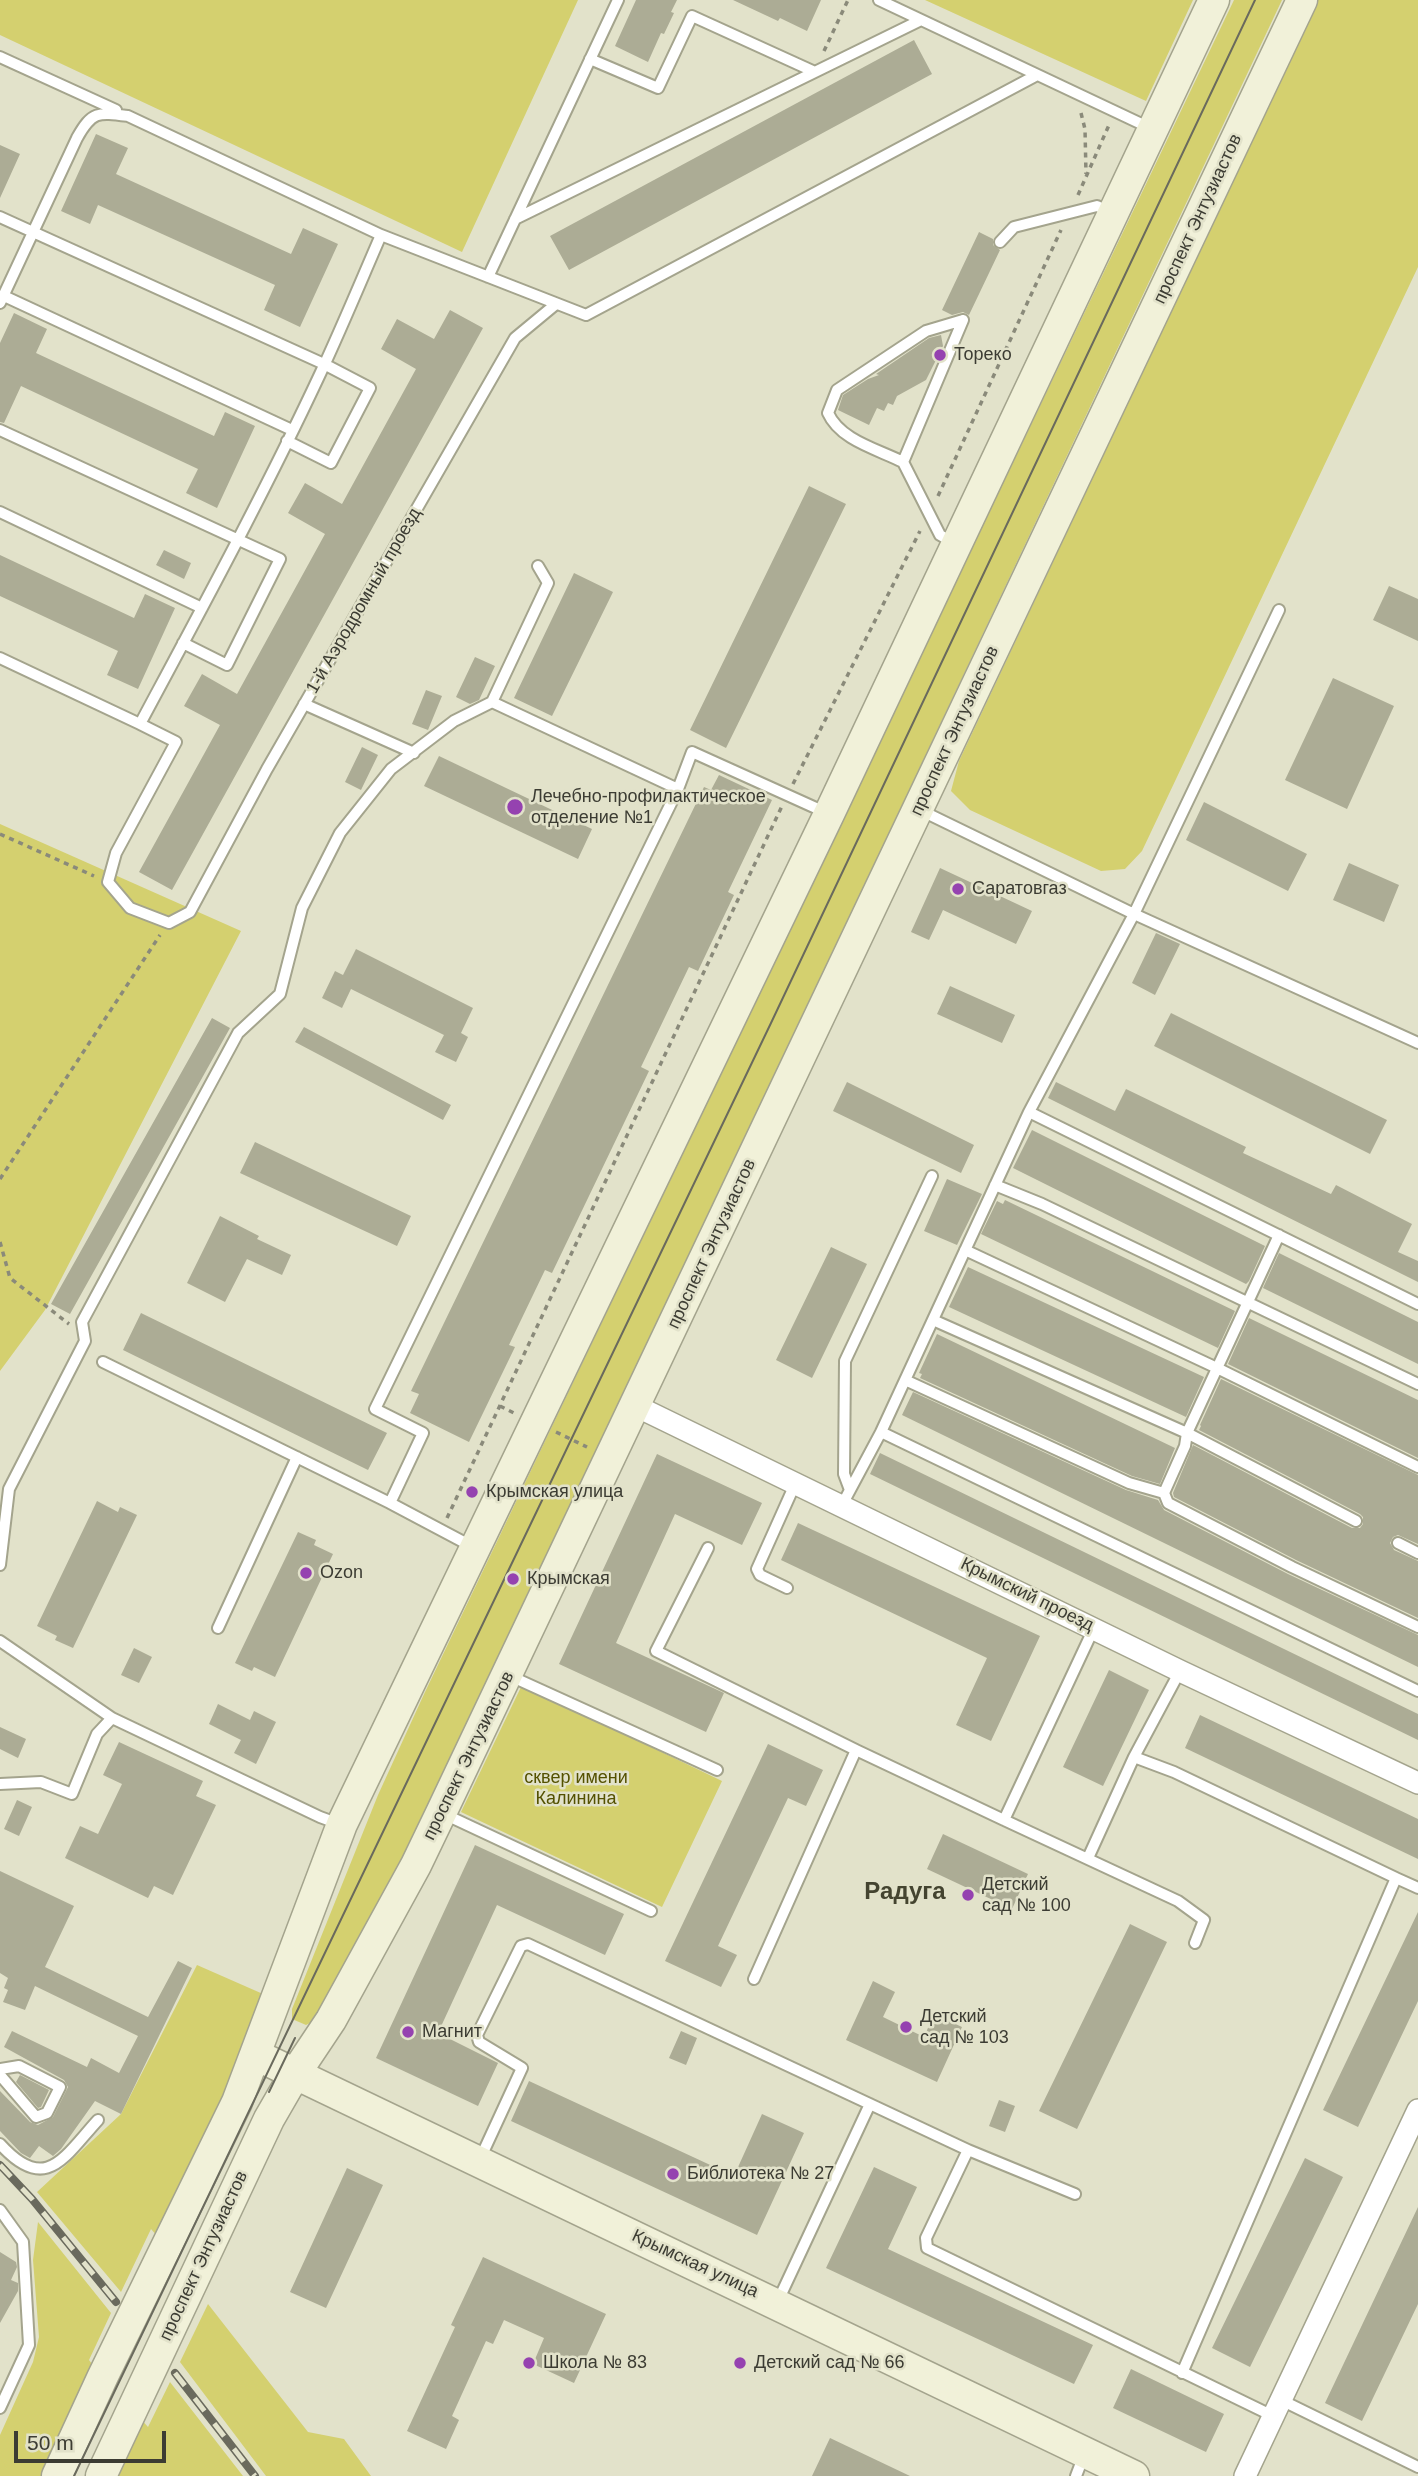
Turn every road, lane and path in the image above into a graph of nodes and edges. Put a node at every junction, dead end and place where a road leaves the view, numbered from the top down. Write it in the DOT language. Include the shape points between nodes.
graph roads {
  1 [pos="618,0"];
  2 [pos="848,0"];
  3 [pos="879,0"];
  4 [pos="1214,0"];
  5 [pos="1302,0"];
  6 [pos="921,20"];
  7 [pos="0,57"];
  8 [pos="590,58"];
  9 [pos="815,72"];
  10 [pos="1037,75"];
  11 [pos="1074,93"];
  12 [pos="1115,112"];
  13 [pos="128,116"];
  14 [pos="1152,129"];
  15 [pos="1086,177"];
  16 [pos="1069,213"];
  17 [pos="1113,214"];
  18 [pos="0,216"];
  19 [pos="515,219"];
  20 [pos="34,233"];
  21 [pos="381,235"];
  22 [pos="1000,242"];
  23 [pos="488,277"];
  24 [pos="2,299"];
  25 [pos="556,304"];
  26 [pos="324,364"];
  27 [pos="0,430"];
  28 [pos="290,435"];
  29 [pos="903,461"];
  30 [pos="0,512"];
  31 [pos="929,514"];
  32 [pos="239,539"];
  33 [pos="956,544"];
  34 [pos="538,566"];
  35 [pos="202,608"];
  36 [pos="1279,610"];
  37 [pos="183,643"];
  38 [pos="0,658"];
  39 [pos="492,702"];
  40 [pos="304,704"];
  41 [pos="140,724"];
  42 [pos="414,753"];
  43 [pos="678,789"];
  44 [pos="787,796"];
  45 [pos="918,808"];
  46 [pos="830,814"];
  47 [pos="0,834"];
  48 [pos="108,882"];
  49 [pos="1134,914"];
  50 [pos="169,923"];
  51 [pos="1418,1043"];
  52 [pos="1028,1112"];
  53 [pos="932,1176"];
  54 [pos="0,1179"];
  55 [pos="995,1185"];
  56 [pos="1279,1235"];
  57 [pos="0,1242"];
  58 [pos="965,1250"];
  59 [pos="1247,1303"];
  60 [pos="1418,1304"];
  61 [pos="933,1320"];
  62 [pos="84,1336"];
  63 [pos="103,1362"];
  64 [pos="1217,1368"];
  65 [pos="905,1380"];
  66 [pos="1418,1384"];
  67 [pos="636,1406"];
  68 [pos="537,1423"];
  69 [pos="881,1432"];
  70 [pos="1187,1433"];
  71 [pos="297,1457"];
  72 [pos="611,1458"];
  73 [pos="1418,1467"];
  74 [pos="796,1482"];
  75 [pos="1164,1493"];
  76 [pos="846,1498"];
  77 [pos="390,1503"];
  78 [pos="1356,1521"];
  79 [pos="442,1530"];
  80 [pos="1398,1543"];
  81 [pos="475,1548"];
  82 [pos="708,1548"];
  83 [pos="1418,1553"];
  84 [pos="0,1565"];
  85 [pos="787,1588"];
  86 [pos="1418,1626"];
  87 [pos="218,1628"];
  88 [pos="1094,1628"];
  89 [pos="0,1641"];
  90 [pos="1180,1671"];
  91 [pos="508,1675"];
  92 [pos="1418,1691"];
  93 [pos="113,1718"];
  94 [pos="856,1750"];
  95 [pos="1134,1757"];
  96 [pos="717,1770"];
  97 [pos="1418,1783"];
  98 [pos="0,1784"];
  99 [pos="441,1813"];
  100 [pos="1004,1820"];
  101 [pos="342,1825"];
  102 [pos="1088,1858"];
  103 [pos="1396,1878"];
  104 [pos="1418,1888"];
  105 [pos="651,1911"];
  106 [pos="1195,1943"];
  107 [pos="754,1979"];
  108 [pos="256,2055"];
  109 [pos="0,2069"];
  110 [pos="295,2074"];
  111 [pos="0,2075"];
  112 [pos="870,2104"];
  113 [pos="1418,2110"];
  114 [pos="98,2120"];
  115 [pos="0,2144"];
  116 [pos="968,2150"];
  117 [pos="479,2161"];
  118 [pos="1075,2194"];
  119 [pos="1,2214"];
  120 [pos="777,2303"];
  121 [pos="1182,2373"];
  122 [pos="0,2408"];
  123 [pos="1277,2408"];
  124 [pos="1081,2464"];
  125 [pos="1418,2468"];
  126 [pos="57,2476"];
  127 [pos="101,2476"];
  128 [pos="1134,2476"];
  129 [pos="1245,2476"];
  1 -- 8 [label="lane"];
  2 -- 9 [label="path"];
  3 -- 6 [label="lane"];
  4 -- 14 [label="main road, проспект Энтузиастов"];
  5 -- 45 [label="main road, проспект Энтузиастов"];
  6 -- 9 [label="lane"];
  6 -- 10 [label="lane"];
  7 -- 13 [label="lane"];
  8 -- 9 [label="lane" via="658,88 692,16"];
  8 -- 19 [label="lane"];
  9 -- 19 [label="lane"];
  10 -- 11 [label="lane"];
  10 -- 25 [label="lane" via="586,315"];
  11 -- 12 [label="lane"];
  11 -- 15 [label="path" via="1085,129"];
  12 -- 14 [label="lane"];
  12 -- 15 [label="path"];
  13 -- 20 [label="lane" via="101,112 86,121"];
  13 -- 21 [label="lane"];
  14 -- 17 [label="main road, проспект Энтузиастов"];
  15 -- 16 [label="path"];
  16 -- 17 [label="lane" via="1097,206"];
  16 -- 22 [label="lane" via="1014,227"];
  16 -- 31 [label="path"];
  17 -- 33 [label="main road, проспект Энтузиастов"];
  18 -- 20 [label="lane"];
  19 -- 23 [label="lane"];
  20 -- 24 [label="lane"];
  20 -- 26 [label="lane"];
  21 -- 23 [label="lane"];
  21 -- 26 [label="lane"];
  23 -- 25 [label="lane"];
  24 -- 28 [label="lane"];
  25 -- 40 [label="lane, 1-й Аэродромный проезд" via="515,338"];
  26 -- 28 [label="lane"];
  26 -- 28 [label="lane" via="370,388 331,463"];
  27 -- 32 [label="lane"];
  28 -- 32 [label="lane"];
  29 -- 29 [label="lane" via="908,449 963,320 926,331 837,390 832,401 828,413 843,433"];
  29 -- 31 [label="lane"];
  30 -- 35 [label="lane"];
  31 -- 33 [label="lane" via="940,535"];
  31 -- 44 [label="path"];
  32 -- 35 [label="lane"];
  32 -- 37 [label="lane" via="280,559 227,665"];
  33 -- 46 [label="main road, проспект Энтузиастов"];
  34 -- 39 [label="lane" via="548,583"];
  35 -- 37 [label="lane"];
  36 -- 49 [label="lane"];
  37 -- 41 [label="lane"];
  38 -- 41 [label="lane"];
  39 -- 42 [label="lane" via="454,721"];
  39 -- 43 [label="lane"];
  40 -- 42 [label="lane"];
  40 -- 50 [label="lane, 1-й Аэродромный проезд" via="190,912"];
  41 -- 48 [label="lane" via="176,742 116,853"];
  42 -- 62 [label="lane" via="391,769 340,833 302,908 280,994 238,1033 82,1322"];
  43 -- 44 [label="lane" via="692,752"];
  43 -- 77 [label="lane" via="375,1409 423,1433"];
  44 -- 46 [label="lane"];
  44 -- 79 [label="path"];
  45 -- 49 [label="lane"];
  45 -- 67 [label="main road, проспект Энтузиастов"];
  46 -- 68 [label="main road, проспект Энтузиастов"];
  47 -- 48 [label="path"];
  48 -- 50 [label="lane" via="130,908"];
  49 -- 51 [label="lane"];
  49 -- 52 [label="lane"];
  50 -- 54 [label="path"];
  52 -- 55 [label="lane"];
  52 -- 56 [label="lane"];
  53 -- 76 [label="lane" via="845,1361"];
  55 -- 58 [label="lane"];
  55 -- 59 [label="lane"];
  56 -- 59 [label="lane"];
  56 -- 60 [label="lane"];
  57 -- 62 [label="path" via="10,1278"];
  58 -- 61 [label="lane"];
  58 -- 64 [label="lane"];
  59 -- 64 [label="lane"];
  59 -- 66 [label="lane"];
  61 -- 65 [label="lane"];
  61 -- 70 [label="lane"];
  62 -- 84 [label="lane" via="9,1489"];
  63 -- 71 [label="lane"];
  64 -- 70 [label="lane"];
  64 -- 73 [label="lane"];
  65 -- 69 [label="lane"];
  65 -- 75 [label="lane" via="1129,1483"];
  67 -- 72 [label="main road, проспект Энтузиастов"];
  67 -- 74 [label="street, Крымский проезд"];
  68 -- 72 [label="path"];
  68 -- 81 [label="main road, проспект Энтузиастов"];
  69 -- 76 [label="lane"];
  69 -- 92 [label="lane"];
  70 -- 75 [label="lane"];
  70 -- 78 [label="lane"];
  71 -- 77 [label="lane"];
  71 -- 87 [label="lane"];
  72 -- 91 [label="main road, проспект Энтузиастов"];
  74 -- 76 [label="street, Крымский проезд"];
  74 -- 85 [label="lane" via="757,1569 760,1576"];
  75 -- 86 [label="lane" via="1168,1503"];
  76 -- 88 [label="street, Крымский проезд"];
  77 -- 79 [label="lane"];
  79 -- 81 [label="lane"];
  80 -- 83 [label="lane"];
  81 -- 101 [label="main road, проспект Энтузиастов"];
  82 -- 94 [label="lane" via="656,1651"];
  88 -- 90 [label="street, Крымский проезд"];
  88 -- 100 [label="lane"];
  89 -- 93 [label="lane"];
  90 -- 95 [label="lane"];
  90 -- 97 [label="street, Крымский проезд"];
  91 -- 96 [label="lane"];
  91 -- 99 [label="main road, проспект Энтузиастов"];
  93 -- 98 [label="lane" via="97,1734 72,1794 41,1782"];
  93 -- 101 [label="lane"];
  94 -- 100 [label="lane"];
  94 -- 107 [label="lane"];
  95 -- 102 [label="lane"];
  95 -- 103 [label="lane"];
  99 -- 105 [label="lane"];
  99 -- 110 [label="main road, проспект Энтузиастов" via="331,2020"];
  100 -- 102 [label="lane"];
  101 -- 108 [label="main road, проспект Энтузиастов"];
  102 -- 106 [label="lane" via="1178,1901 1204,1920"];
  103 -- 104 [label="lane"];
  103 -- 121 [label="lane"];
  108 -- 110 [label="main road, Крымская улица"];
  108 -- 126 [label="main road, проспект Энтузиастов"];
  109 -- 111 [label="lane" via="19,2066 60,2087 47,2113 36,2117"];
  110 -- 117 [label="main road, Крымская улица"];
  110 -- 127 [label="main road, проспект Энтузиастов" via="269,2119"];
  112 -- 116 [label="lane"];
  112 -- 117 [label="lane" via="528,1944 521,1946 477,2035 479,2042 522,2068"];
  112 -- 120 [label="lane"];
  113 -- 123 [label="street"];
  114 -- 115 [label="lane" via="56,2166 34,2169 14,2160"];
  116 -- 118 [label="lane"];
  116 -- 121 [label="lane" via="926,2238 927,2248"];
  117 -- 120 [label="main road, Крымская улица"];
  119 -- 122 [label="lane" via="23,2242 29,2345"];
  120 -- 124 [label="main road, Крымская улица"];
  121 -- 123 [label="lane"];
  123 -- 125 [label="lane"];
  123 -- 129 [label="street"];
  124 -- 128 [label="main road, Крымская улица"];
}
